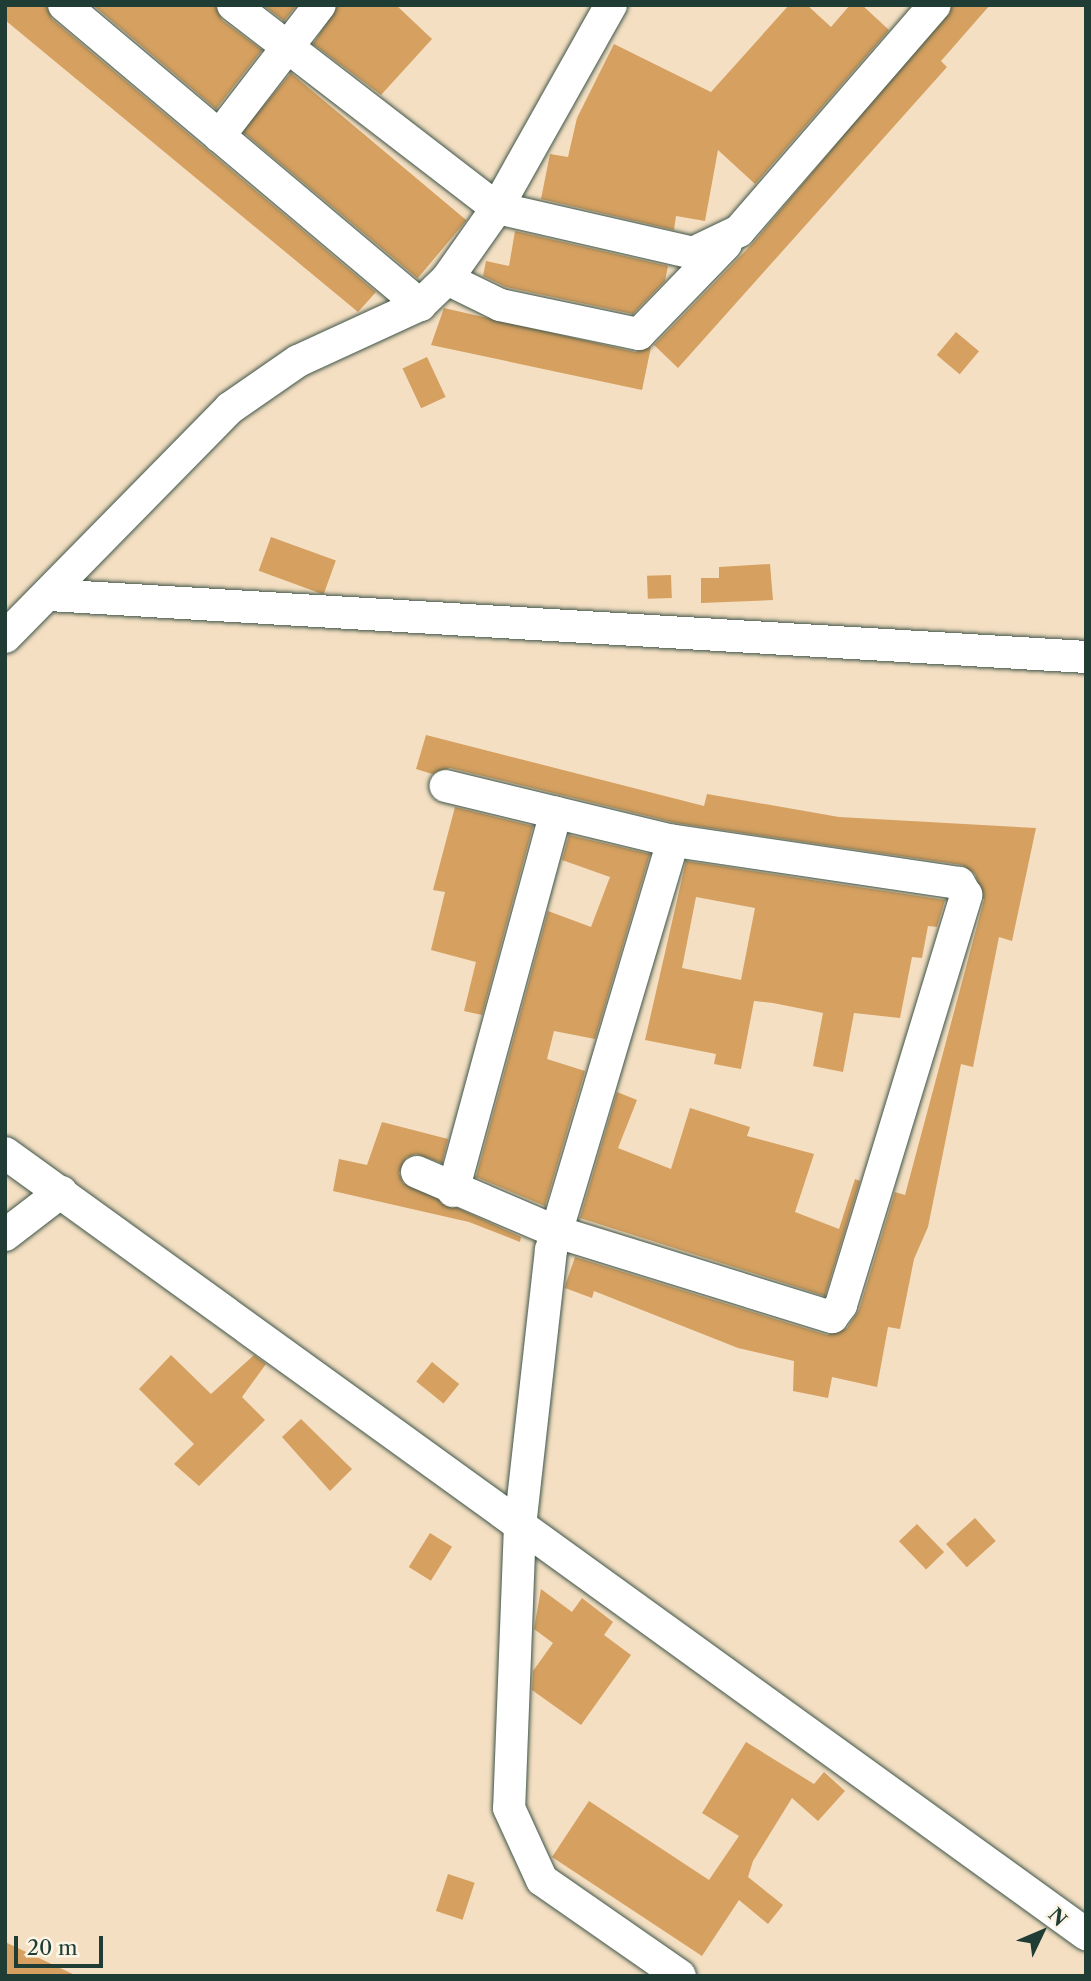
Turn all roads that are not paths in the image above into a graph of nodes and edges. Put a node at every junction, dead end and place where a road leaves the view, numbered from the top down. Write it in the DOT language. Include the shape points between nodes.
graph roads {
  1 [pos="64,5"];
  2 [pos="233,5"];
  3 [pos="320,5"];
  4 [pos="611,5"];
  5 [pos="919,12"];
  6 [pos="284,45"];
  7 [pos="219,136"];
  8 [pos="497,208"];
  9 [pos="739,231"];
  10 [pos="447,279"];
  11 [pos="420,305"];
  12 [pos="49,595"];
  13 [pos="5,637"];
  14 [pos="1086,657"];
  15 [pos="446,786"];
  16 [pos="556,813"];
  17 [pos="673,841"];
  18 [pos="5,1153"];
  19 [pos="416,1171"];
  20 [pos="453,1191"];
  21 [pos="61,1192"];
  22 [pos="557,1232"];
  23 [pos="5,1235"];
  24 [pos="520,1525"];
  25 [pos="1086,1934"];
  26 [pos="680,1976"];
  1 -- 7 [label="street"];
  2 -- 6 [label="street"];
  3 -- 6 [label="street"];
  4 -- 8 [label="street"];
  5 -- 9 [label="street"];
  6 -- 7 [label="street"];
  6 -- 8 [label="street"];
  7 -- 11 [label="street"];
  8 -- 9 [label="street" via="693,253"];
  8 -- 10 [label="street"];
  9 -- 10 [label="street" via="639,334 500,305"];
  10 -- 11 [label="street"];
  11 -- 12 [label="street" via="298,361 230,408"];
  12 -- 13 [label="street"];
  12 -- 14 [label="street"];
  15 -- 16 [label="street"];
  16 -- 17 [label="street"];
  16 -- 20 [label="street"];
  17 -- 22 [label="street"];
  17 -- 22 [label="street" via="960,883 967,895 841,1305 832,1317"];
  18 -- 21 [label="street"];
  19 -- 20 [label="street"];
  20 -- 22 [label="street"];
  21 -- 23 [label="street"];
  21 -- 24 [label="street"];
  22 -- 24 [label="street"];
  24 -- 25 [label="street"];
  24 -- 26 [label="street" via="509,1808 518,1837 542,1880"];
}
